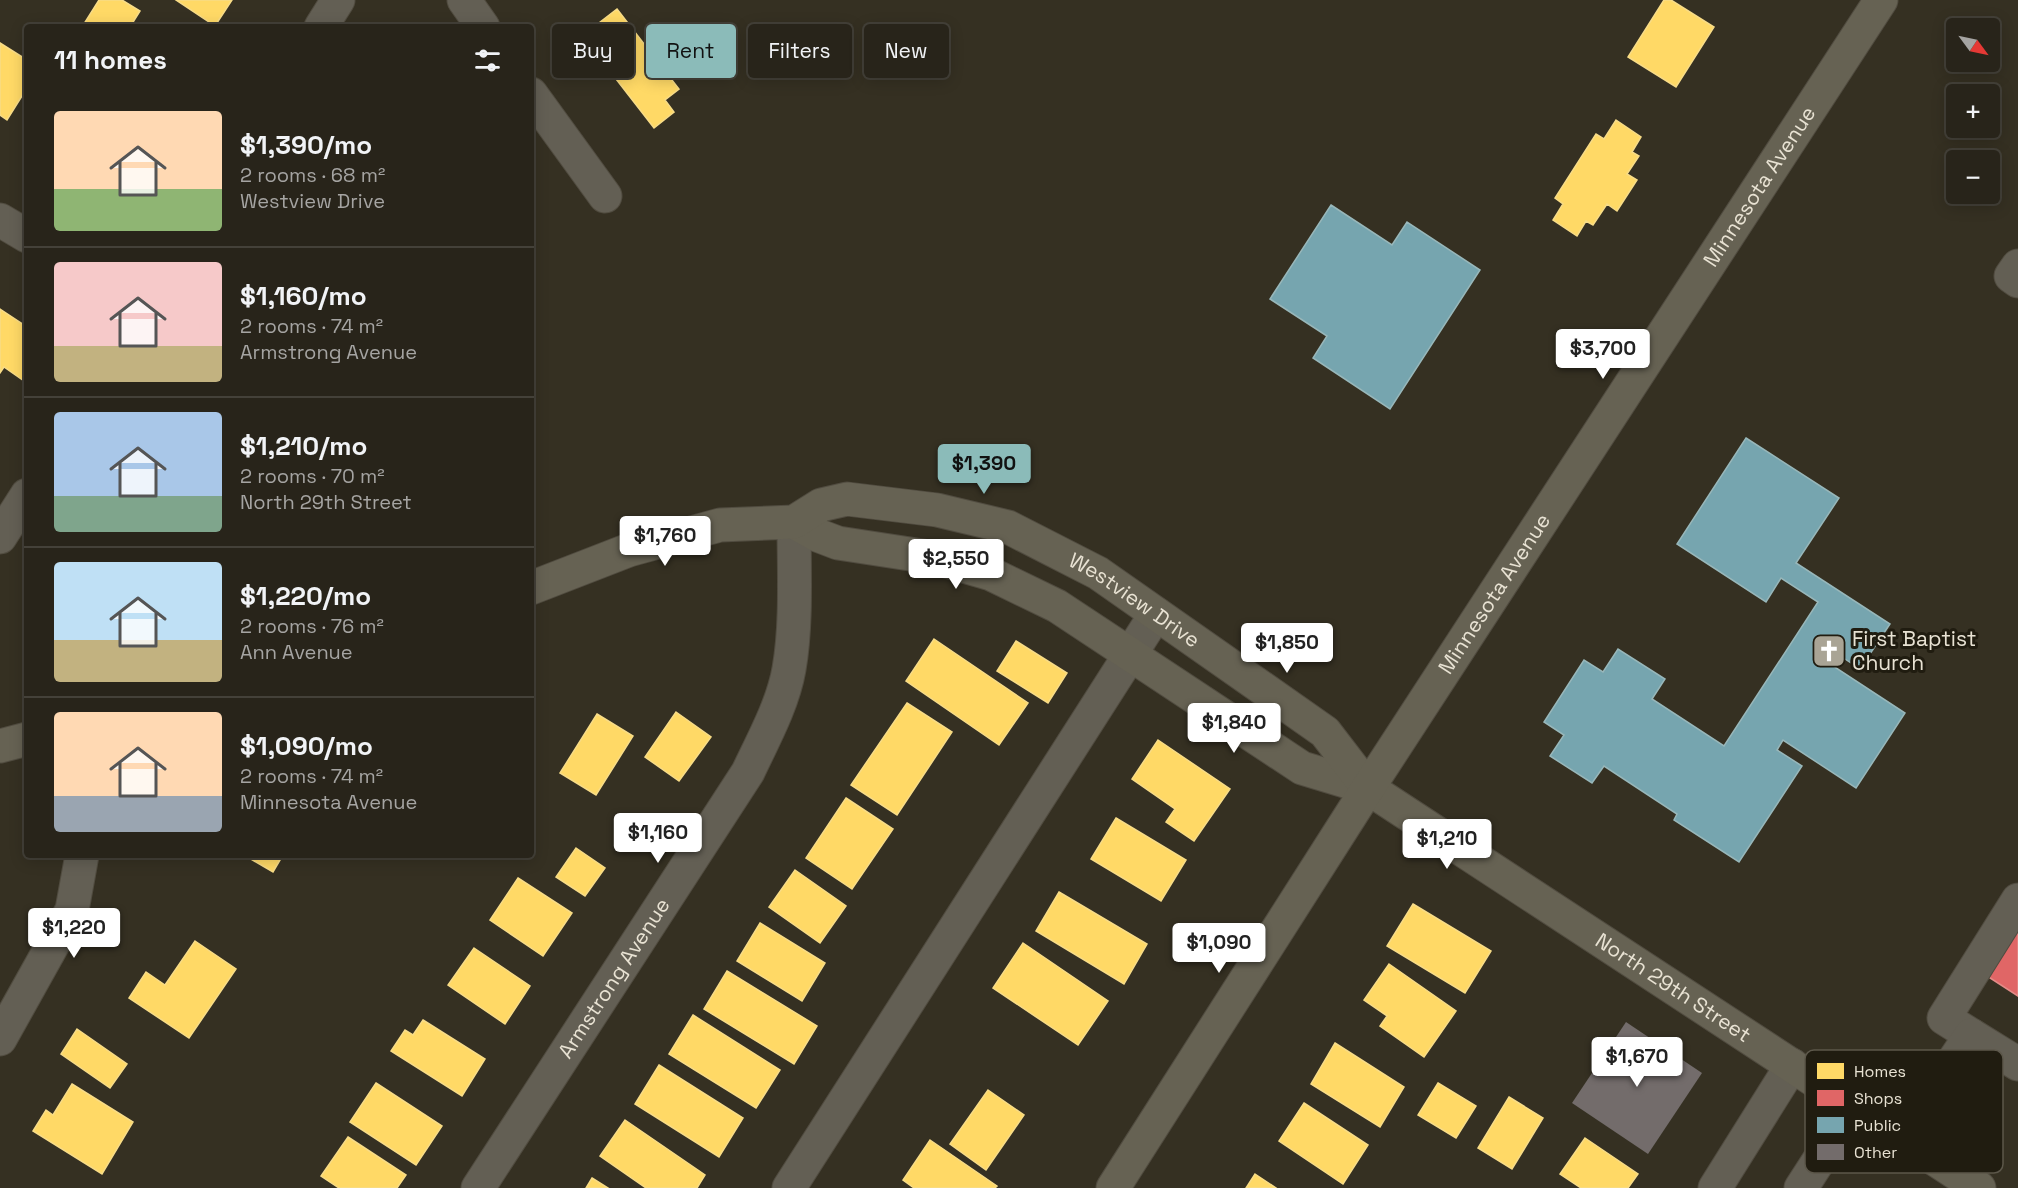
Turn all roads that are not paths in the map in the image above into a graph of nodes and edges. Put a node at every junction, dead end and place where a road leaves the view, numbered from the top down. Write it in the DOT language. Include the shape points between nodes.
graph roads {
  1 [pos="338,0"];
  2 [pos="464,0"];
  3 [pos="1881,0"];
  4 [pos="323,24"];
  5 [pos="481,24"];
  6 [pos="534,98"];
  7 [pos="605,196"];
  8 [pos="0,220"];
  9 [pos="24,234"];
  10 [pos="2018,266"];
  11 [pos="2018,280"];
  12 [pos="24,500"];
  13 [pos="794,522"];
  14 [pos="0,537"];
  15 [pos="534,587"];
  16 [pos="1156,614"];
  17 [pos="1130,654"];
  18 [pos="24,741"];
  19 [pos="0,746"];
  20 [pos="1368,788"];
  21 [pos="81,858"];
  22 [pos="2018,900"];
  23 [pos="1971,1035"];
  24 [pos="0,1039"];
  25 [pos="1961,1050"];
  26 [pos="1995,1050"];
  27 [pos="2003,1055"];
  28 [pos="2018,1064"];
  29 [pos="1792,1065"];
  30 [pos="1805,1074"];
  31 [pos="1957,1173"];
  32 [pos="478,1188"];
  33 [pos="789,1188"];
  34 [pos="1113,1188"];
  35 [pos="1715,1188"];
  36 [pos="1979,1188"];
  1 -- 4 [label="street"];
  2 -- 5 [label="street"];
  3 -- 20 [label="main road, Minnesota Avenue"];
  6 -- 7 [label="street"];
  8 -- 9 [label="street"];
  10 -- 11 [label="street" via="2012,276"];
  12 -- 14 [label="street"];
  13 -- 15 [label="main road, Westview Drive" via="720,525 629,550"];
  13 -- 16 [label="main road, Westview Drive" via="821,505 847,499 937,510 1008,527 1098,573"];
  13 -- 17 [label="main road" via="838,543 936,558 991,574 1057,606"];
  13 -- 32 [label="street, Armstrong Avenue" via="789,670 772,722 748,772"];
  16 -- 17 [label="street"];
  16 -- 20 [label="main road, Westview Drive" via="1324,732"];
  17 -- 20 [label="main road" via="1302,768"];
  17 -- 33 [label="street"];
  18 -- 19 [label="main road"];
  20 -- 29 [label="main road, North 29th Street"];
  20 -- 34 [label="main road, Minnesota Avenue"];
  21 -- 24 [label="street" via="72,910"];
  22 -- 23 [label="street" via="1944,1018"];
  23 -- 25 [label="street"];
  23 -- 26 [label="street"];
  27 -- 28 [label="street"];
  29 -- 30 [label="main road, North 29th Street"];
  29 -- 35 [label="street"];
  31 -- 36 [label="main road, North 29th Street"];
}
